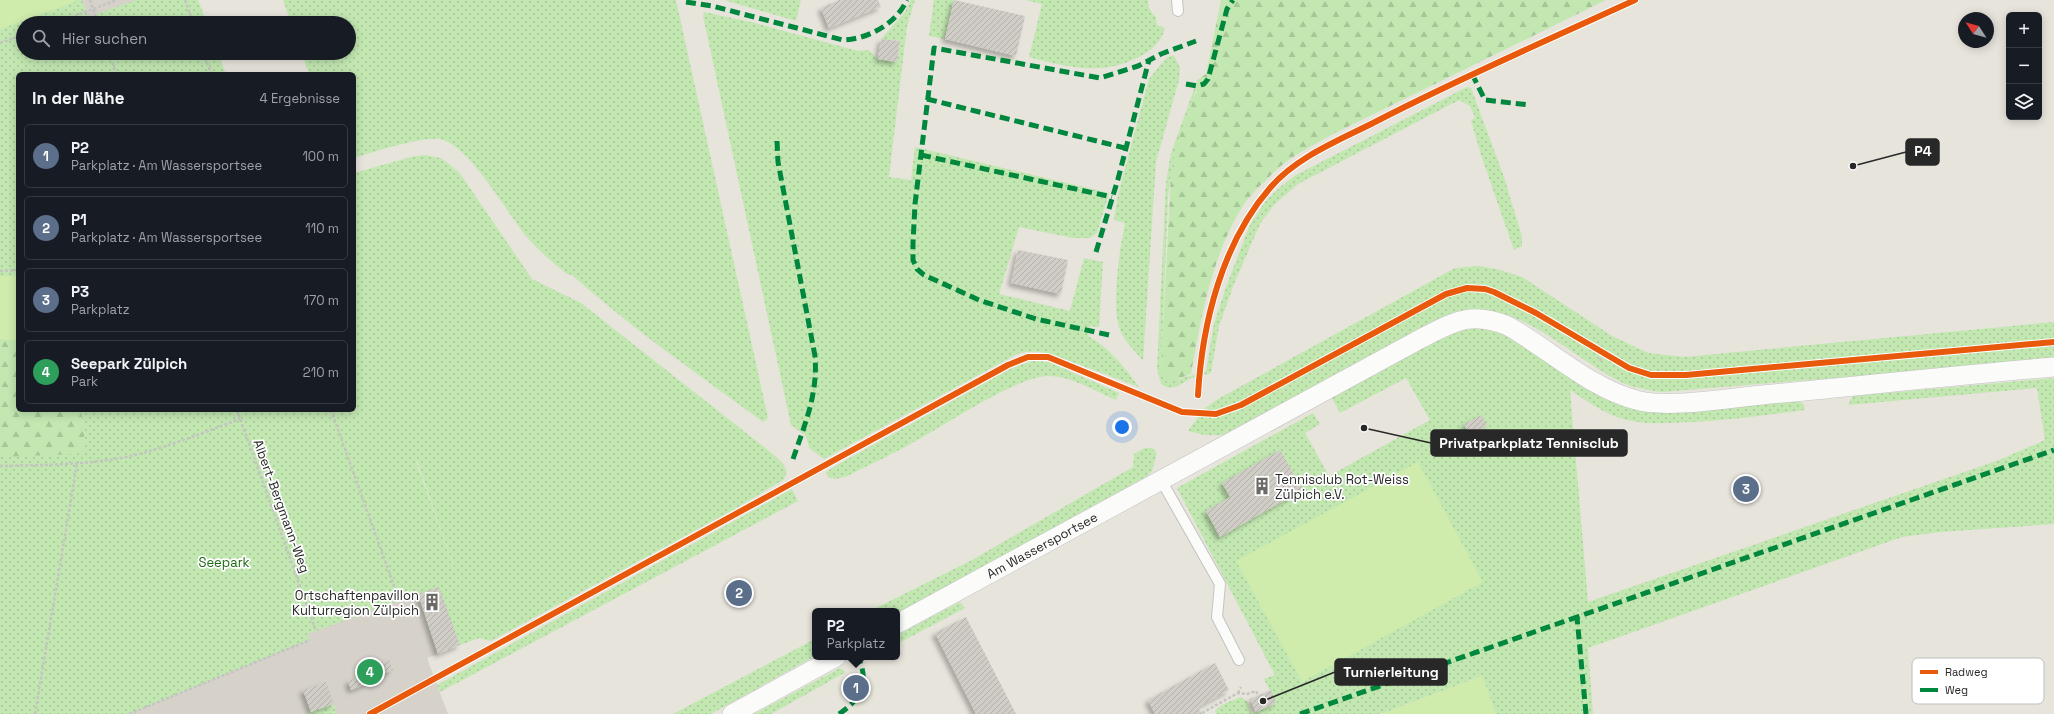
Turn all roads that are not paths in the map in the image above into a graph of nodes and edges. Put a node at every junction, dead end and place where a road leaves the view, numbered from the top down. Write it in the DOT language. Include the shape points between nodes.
graph roads {
  1 [pos="1177,0"];
  2 [pos="1178,11"];
  3 [pos="2054,367"];
  4 [pos="1162,480"];
  5 [pos="900,622"];
  6 [pos="831,660"];
  7 [pos="1239,660"];
  8 [pos="732,714"];
  1 -- 2 [label="lane"];
  3 -- 4 [label="street, Am Wassersportsee" via="1656,403 1638,401 1615,393 1508,326 1479,317 1465,319 1429,334"];
  4 -- 5 [label="street, Am Wassersportsee"];
  4 -- 7 [label="lane" via="1220,584 1217,617"];
  6 -- 8 [label="street"];
}
